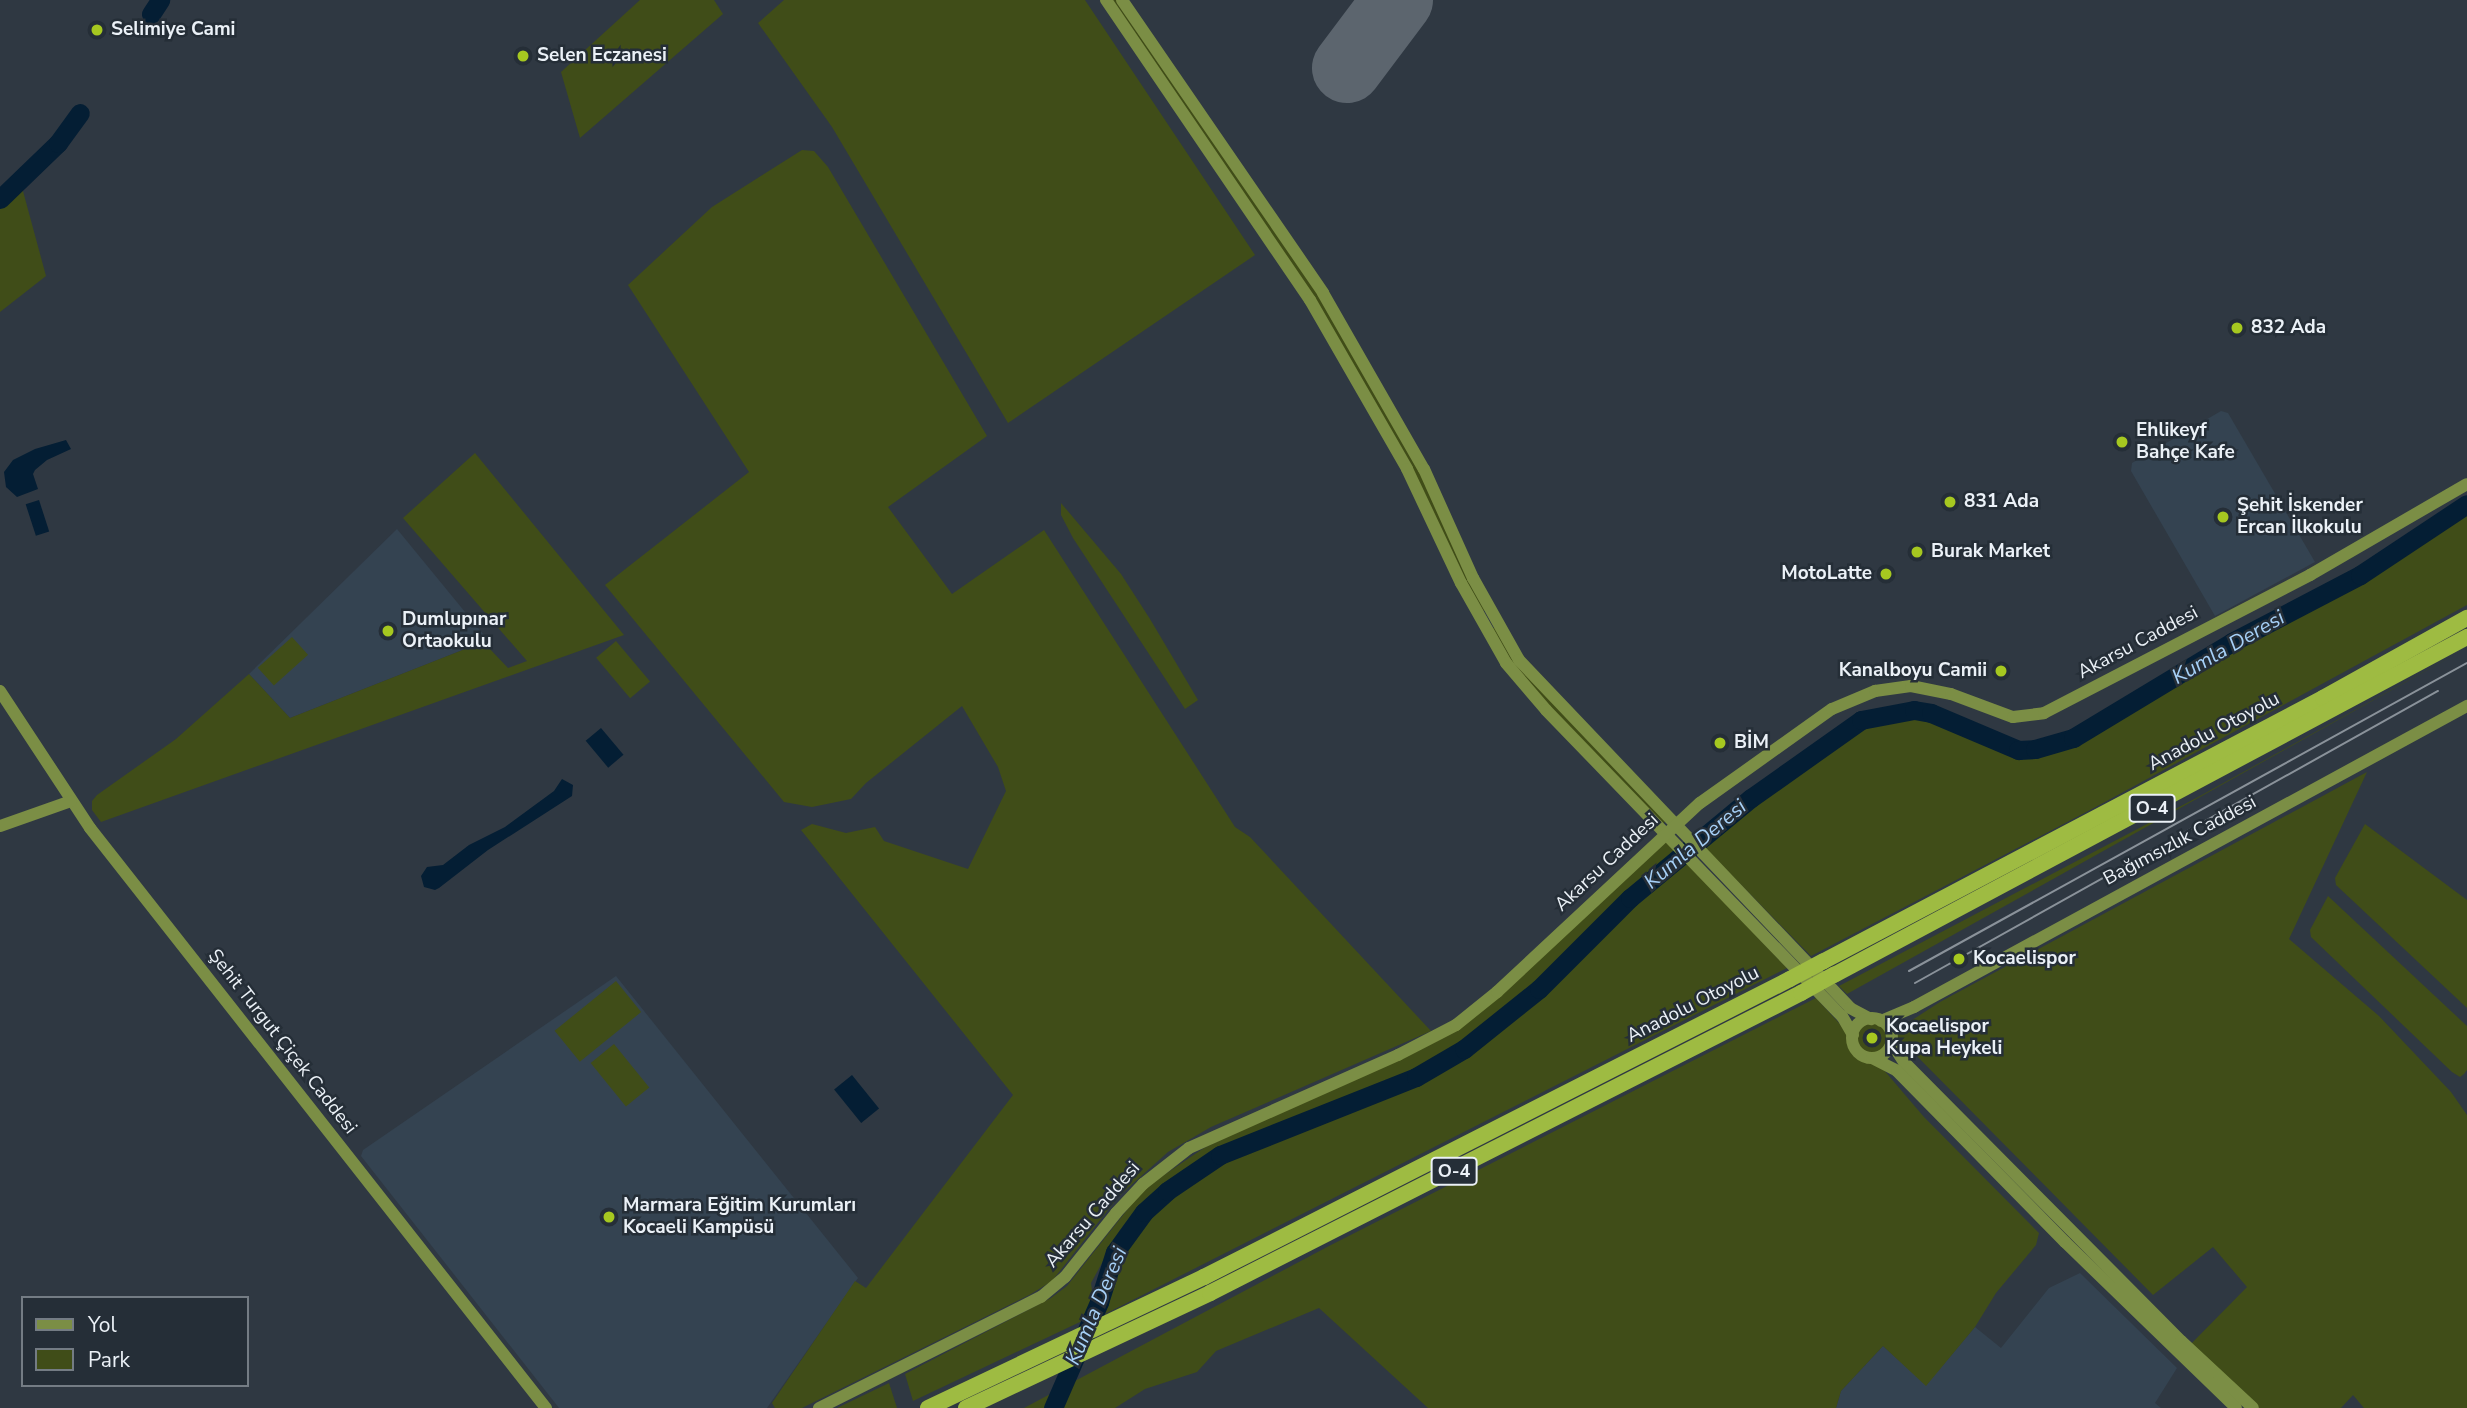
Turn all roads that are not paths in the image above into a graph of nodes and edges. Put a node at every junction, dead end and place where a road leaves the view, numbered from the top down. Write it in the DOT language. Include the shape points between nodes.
graph roads {
  1 [pos="1106,0"];
  2 [pos="1122,0"];
  3 [pos="2467,484"];
  4 [pos="2467,618"];
  5 [pos="2467,637"];
  6 [pos="0,691"];
  7 [pos="2467,706"];
  8 [pos="71,801"];
  9 [pos="0,826"];
  10 [pos="1670,830"];
  11 [pos="1736,897"];
  12 [pos="1911,1009"];
  13 [pos="1876,1020"];
  14 [pos="1853,1035"];
  15 [pos="1891,1038"];
  16 [pos="1872,1058"];
  17 [pos="2194,1361"];
  18 [pos="547,1408"];
  19 [pos="819,1408"];
  20 [pos="928,1408"];
  21 [pos="966,1408"];
  22 [pos="2236,1408"];
  23 [pos="2253,1408"];
  1 -- 10 [label="main road" via="1310,300 1407,469 1461,583 1506,663 1546,710"];
  2 -- 10 [label="main road" via="1323,293 1424,469 1473,578 1519,660"];
  3 -- 10 [label="main road, Akarsu Caddesi" via="2310,575 2044,713 2013,717 1951,694 1911,686 1856,698 1810,723"];
  4 -- 20 [label="highway, Anadolu Otoyolu / O-4, bridge" via="2312,704 1442,1158"];
  5 -- 21 [label="highway, Anadolu Otoyolu / O-4, bridge" via="1801,993 1107,1345"];
  6 -- 8 [label="main road, Şehit Turgut Çiçek Caddesi"];
  7 -- 12 [label="main road, Bağımsızlık Caddesi"];
  8 -- 9 [label="main road"];
  8 -- 18 [label="main road, Şehit Turgut Çiçek Caddesi"];
  10 -- 11 [label="main road"];
  10 -- 19 [label="main road, Akarsu Caddesi" via="1456,1025 1189,1148 1143,1184 1065,1277 1041,1297"];
  11 -- 13 [label="main road" via="1850,1008"];
  11 -- 14 [label="main road" via="1842,1016"];
  12 -- 13 [label="main road, Bağımsızlık Caddesi"];
  12 -- 15 [label="main road"];
  13 -- 14 [label="main road" via="1857,1026"];
  13 -- 15 [label="main road"];
  14 -- 16 [label="main road" via="1856,1050"];
  15 -- 16 [label="main road" via="1884,1054"];
  15 -- 17 [label="main road" via="1904,1062"];
  16 -- 17 [label="main road" via="1897,1071"];
  17 -- 22 [label="main road"];
  17 -- 23 [label="main road"];
}
